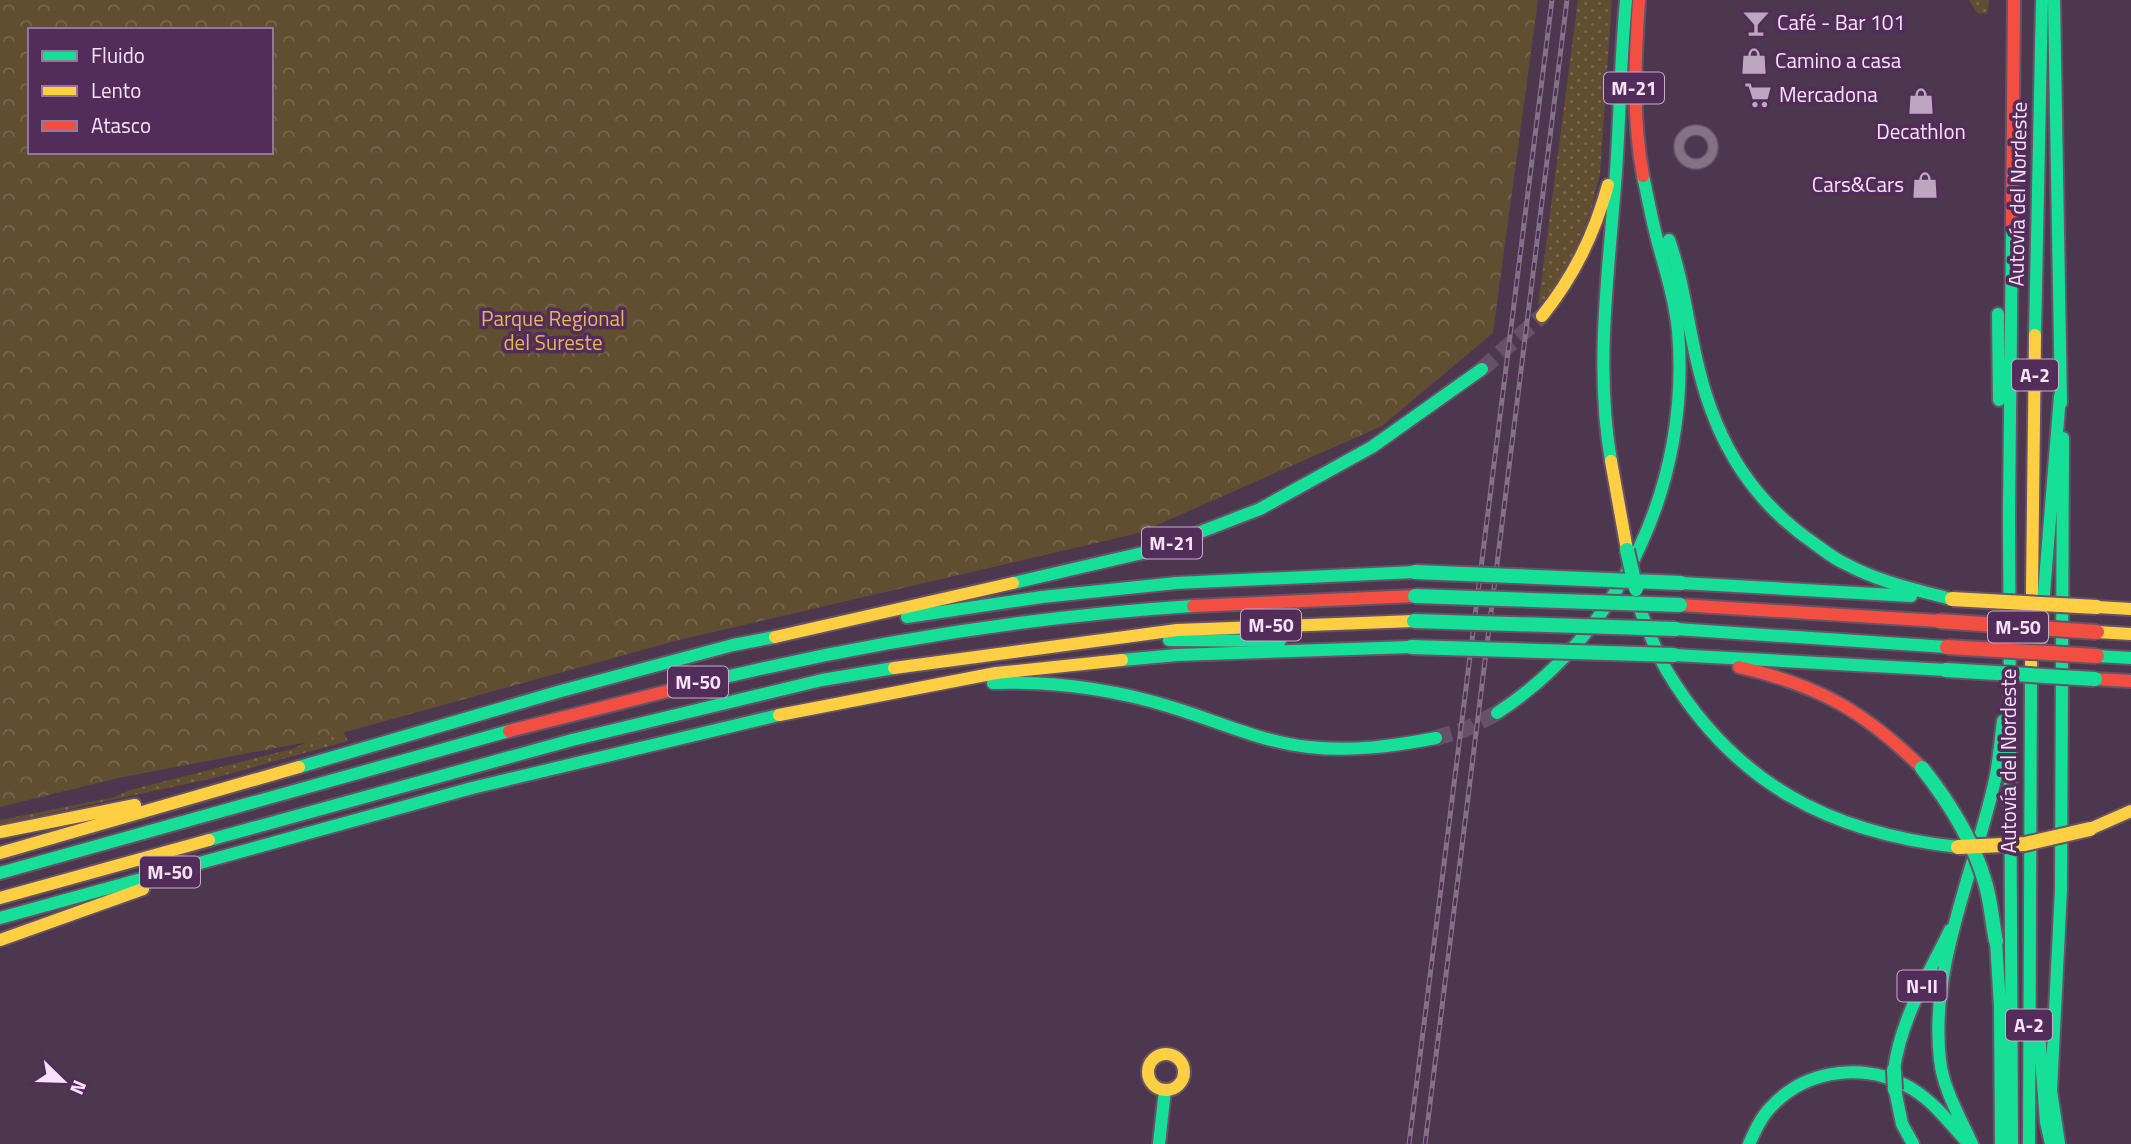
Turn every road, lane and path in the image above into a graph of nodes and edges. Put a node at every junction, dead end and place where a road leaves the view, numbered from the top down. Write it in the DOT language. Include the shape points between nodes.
graph roads {
  1 [pos="1626,0"];
  2 [pos="1639,0"];
  3 [pos="2014,0"];
  4 [pos="2042,0"];
  5 [pos="2054,0"];
  6 [pos="1618,102"];
  7 [pos="1644,176"];
  8 [pos="1998,314"];
  9 [pos="1542,316"];
  10 [pos="1482,369"];
  11 [pos="2060,396"];
  12 [pos="2009,514"];
  13 [pos="1950,598"];
  14 [pos="2131,609"];
  15 [pos="824,627"];
  16 [pos="2131,634"];
  17 [pos="1128,637"];
  18 [pos="1411,647"];
  19 [pos="1680,655"];
  20 [pos="2131,658"];
  21 [pos="2011,663"];
  22 [pos="2131,681"];
  23 [pos="926,688"];
  24 [pos="1497,713"];
  25 [pos="1436,738"];
  26 [pos="2032,749"];
  27 [pos="301,767"];
  28 [pos="2131,811"];
  29 [pos="340,825"];
  30 [pos="0,832"];
  31 [pos="0,853"];
  32 [pos="0,873"];
  33 [pos="0,898"];
  34 [pos="2030,905"];
  35 [pos="1960,906"];
  36 [pos="0,918"];
  37 [pos="0,940"];
  38 [pos="1165,1090"];
  39 [pos="1159,1144"];
  40 [pos="1749,1144"];
  41 [pos="1913,1144"];
  42 [pos="1971,1144"];
  43 [pos="2000,1144"];
  44 [pos="2012,1144"];
  45 [pos="2029,1144"];
  46 [pos="2051,1144"];
  47 [pos="2059,1144"];
  1 -- 6 [label="main road, M-21"];
  2 -- 7 [label="main road, M-21" via="1633,73"];
  3 -- 12 [label="main road, Autovía del Nordeste / A-2"];
  4 -- 26 [label="main road, Autovía del Nordeste / A-2" via="2030,618"];
  5 -- 11 [label="main road"];
  6 -- 9 [label="main road, M-21" via="1609,181 1592,238 1580,264"];
  6 -- 28 [label="main road, M-21, bridge" via="1602,349 1606,433 1641,611 1666,669 1694,711 1728,749 1775,789 1833,820 1902,841 1995,848 2029,844 2090,829"];
  7 -- 13 [label="main road" via="1677,262 1715,422 1752,488 1772,512 1848,566 1896,585"];
  7 -- 24 [label="main road, M-21" via="1679,331 1679,405 1666,478 1641,549 1591,628 1531,691"];
  8 -- 12 [label="main road" via="2003,493"];
  10 -- 15 [label="main road, M-21" via="1372,447 1261,509 1151,551"];
  11 -- 26 [label="main road"];
  11 -- 47 [label="main road" via="2064,558 2061,889 2051,1091"];
  12 -- 21 [label="main road, Autovía del Nordeste / A-2"];
  13 -- 14 [label="main road, M-50, bridge"];
  13 -- 15 [label="main road, M-50, bridge" via="1415,572 1163,584"];
  15 -- 27 [label="main road, M-50" via="733,645 561,691"];
  16 -- 32 [label="main road, M-50, bridge" via="1680,605 1415,596 1175,605 1041,619 816,656 705,680"];
  17 -- 18 [label="main road"];
  17 -- 20 [label="main road, M-50, bridge" via="1237,626 1414,621 1676,629"];
  17 -- 33 [label="main road, M-50" via="834,678 711,705"];
  18 -- 19 [label="main road, M-50, bridge"];
  18 -- 23 [label="main road, M-50" via="1164,656 1037,668"];
  19 -- 22 [label="main road, M-50, bridge"];
  19 -- 43 [label="main road, bridge" via="1761,671 1828,694 1897,742 1947,799 1968,837 1985,884 1996,942"];
  21 -- 35 [label="main road" via="1995,782"];
  21 -- 44 [label="main road, Autovía del Nordeste / A-2"];
  23 -- 25 [label="main road" via="1036,682 1098,689 1290,744 1338,749 1391,748"];
  23 -- 29 [label="main road, M-50" via="671,739"];
  26 -- 34 [label="main road, Autovía del Nordeste / A-2"];
  27 -- 30 [label="main road"];
  27 -- 31 [label="main road, M-50"];
  29 -- 36 [label="main road, M-50"];
  29 -- 37 [label="main road"];
  34 -- 45 [label="main road, Autovía del Nordeste / A-2"];
  34 -- 46 [label="main road"];
  35 -- 41 [label="main road, N-II, bridge" via="1907,1015 1895,1052 1895,1090 1902,1124"];
  35 -- 42 [label="main road" via="1937,1017 1940,1062 1948,1092"];
  38 -- 39 [label="main road"];
  40 -- 42 [label="main road" via="1771,1108 1798,1086 1832,1073 1865,1071 1889,1076 1914,1089"];
}
